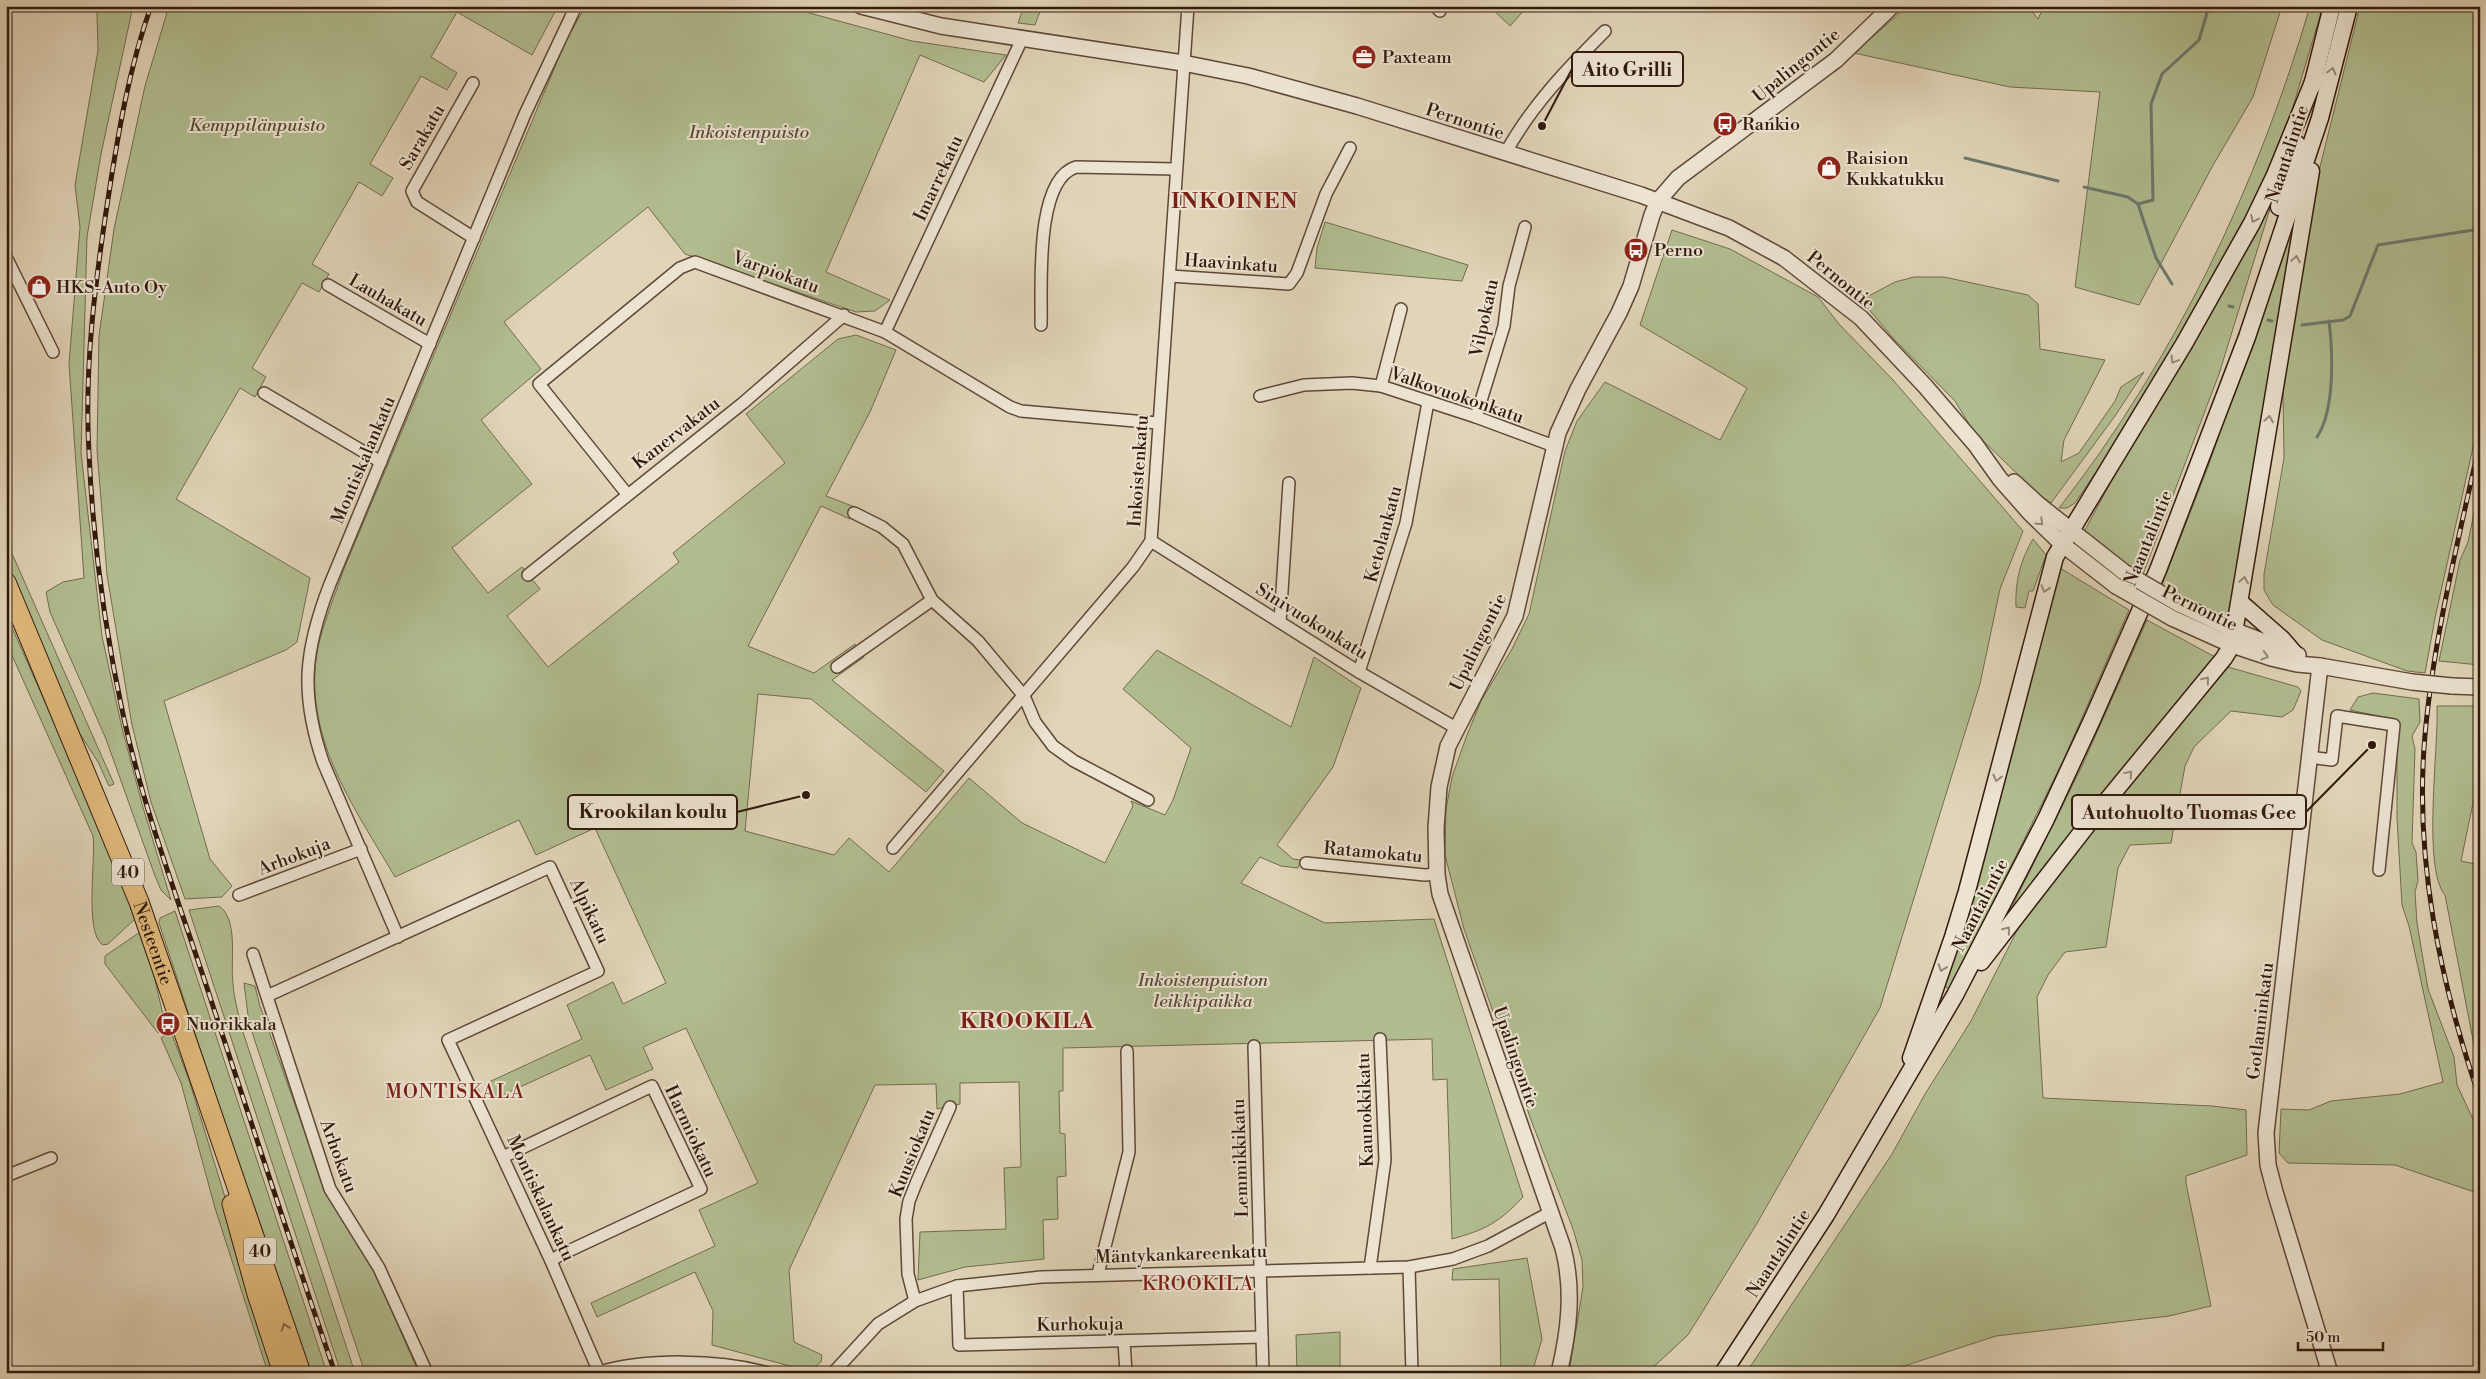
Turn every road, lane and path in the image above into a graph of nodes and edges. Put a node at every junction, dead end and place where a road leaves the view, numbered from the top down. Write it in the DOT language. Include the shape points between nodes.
graph roads {
  1 [pos="576,6"];
  2 [pos="861,6"];
  3 [pos="1188,6"];
  4 [pos="1892,6"];
  5 [pos="2332,6"];
  6 [pos="2349,6"];
  7 [pos="1605,31"];
  8 [pos="1022,39"];
  9 [pos="1184,63"];
  10 [pos="2315,77"];
  11 [pos="473,83"];
  12 [pos="2320,118"];
  13 [pos="1350,148"];
  14 [pos="1504,154"];
  15 [pos="1176,169"];
  16 [pos="1658,201"];
  17 [pos="1525,227"];
  18 [pos="474,238"];
  19 [pos="8,265"];
  20 [pos="1170,276"];
  21 [pos="328,286"];
  22 [pos="1401,309"];
  23 [pos="844,315"];
  24 [pos="1041,325"];
  25 [pos="886,332"];
  26 [pos="430,344"];
  27 [pos="53,352"];
  28 [pos="1381,386"];
  29 [pos="264,393"];
  30 [pos="1260,396"];
  31 [pos="1428,402"];
  32 [pos="1476,416"];
  33 [pos="1158,423"];
  34 [pos="2213,424"];
  35 [pos="1554,446"];
  36 [pos="381,462"];
  37 [pos="1289,483"];
  38 [pos="627,494"];
  39 [pos="854,513"];
  40 [pos="2066,537"];
  41 [pos="1151,541"];
  42 [pos="528,575"];
  43 [pos="6,582"];
  44 [pos="6,595"];
  45 [pos="932,600"];
  46 [pos="2241,603"];
  47 [pos="21,622"];
  48 [pos="1280,622"];
  49 [pos="2234,638"];
  50 [pos="2294,653"];
  51 [pos="2320,666"];
  52 [pos="837,667"];
  53 [pos="1359,672"];
  54 [pos="2480,687"];
  55 [pos="1024,696"];
  56 [pos="1456,728"];
  57 [pos="2309,757"];
  58 [pos="1148,800"];
  59 [pos="893,848"];
  60 [pos="361,849"];
  61 [pos="1306,862"];
  62 [pos="2379,870"];
  63 [pos="1437,874"];
  64 [pos="239,895"];
  65 [pos="398,937"];
  66 [pos="253,954"];
  67 [pos="1955,995"];
  68 [pos="267,996"];
  69 [pos="1380,1039"];
  70 [pos="448,1040"];
  71 [pos="1254,1046"];
  72 [pos="1127,1051"];
  73 [pos="1897,1097"];
  74 [pos="950,1107"];
  75 [pos="216,1130"];
  76 [pos="503,1157"];
  77 [pos="51,1158"];
  78 [pos="6,1176"];
  79 [pos="1550,1213"];
  80 [pos="551,1261"];
  81 [pos="1408,1267"];
  82 [pos="1370,1268"];
  83 [pos="1260,1269"];
  84 [pos="1098,1274"];
  85 [pos="957,1286"];
  86 [pos="915,1301"];
  87 [pos="1262,1337"];
  88 [pos="1124,1341"];
  89 [pos="598,1372"];
  90 [pos="283,1373"];
  91 [pos="301,1373"];
  92 [pos="427,1373"];
  93 [pos="768,1373"];
  94 [pos="833,1373"];
  95 [pos="1126,1373"];
  96 [pos="1263,1373"];
  97 [pos="1412,1373"];
  98 [pos="1559,1373"];
  99 [pos="1723,1373"];
  100 [pos="2330,1373"];
  1 -- 18 [label="street, Montiskalankatu" via="533,96"];
  2 -- 8 [label="street, Pernontie" via="941,26"];
  3 -- 9 [label="street, Inkoistenkatu"];
  4 -- 16 [label="street, Upalingontie" via="1836,60 1678,178"];
  5 -- 10 [label="main road, Naantalintie"];
  12 -- 6 [label="main road, Naantalintie, one-way"];
  7 -- 14 [label="street" via="1534,108"];
  8 -- 9 [label="street, Pernontie"];
  8 -- 25 [label="street, Imarrekatu"];
  9 -- 14 [label="street, Pernontie" via="1248,76 1357,106"];
  9 -- 15 [label="street, Inkoistenkatu"];
  10 -- 34 [label="main road, Naantalintie" via="2272,234"];
  10 -- 40 [label="main road, one-way" via="2275,175 2248,230 2184,344"];
  11 -- 18 [label="street, Sarakatu" via="412,191 417,202"];
  12 -- 34 [label="main road, Naantalintie" via="2250,329"];
  46 -- 12 [label="main road, one-way"];
  13 -- 20 [label="street, Haavinkatu" via="1326,194 1297,273 1289,284"];
  14 -- 16 [label="street, Pernontie"];
  15 -- 20 [label="street, Inkoistenkatu"];
  15 -- 24 [label="street" via="1076,168 1063,174 1051,195 1044,223"];
  16 -- 35 [label="street, Upalingontie" via="1631,286 1570,406"];
  16 -- 40 [label="street, Pernontie" via="1750,239 1815,280 1888,345 1975,444 2039,505"];
  17 -- 32 [label="street, Vilpokatu" via="1509,286 1504,326"];
  18 -- 26 [label="street, Montiskalankatu"];
  19 -- 27 [label="street"];
  20 -- 33 [label="street, Inkoistenkatu"];
  21 -- 26 [label="street, Lauhakatu"];
  22 -- 28 [label="street"];
  23 -- 25 [label="street, Varpiokatu"];
  23 -- 38 [label="street, Kanervakatu" via="743,403"];
  23 -- 38 [label="street, Varpiokatu" via="695,262 680,268 539,384"];
  25 -- 33 [label="street, Varpiokatu" via="1021,411"];
  26 -- 36 [label="street, Montiskalankatu"];
  28 -- 30 [label="street, Valkovuokonkatu" via="1352,383 1304,385"];
  28 -- 31 [label="street, Valkovuokonkatu"];
  29 -- 36 [label="street"];
  31 -- 32 [label="street, Valkovuokonkatu"];
  31 -- 53 [label="street, Ketolankatu" via="1406,523"];
  32 -- 35 [label="street, Valkovuokonkatu"];
  33 -- 41 [label="street, Inkoistenkatu"];
  34 -- 67 [label="main road, Naantalintie" via="2158,570 2092,720 2046,819"];
  35 -- 56 [label="street, Upalingontie" via="1515,616"];
  36 -- 60 [label="street, Montiskalankatu" via="317,616 307,676 313,734"];
  37 -- 48 [label="street"];
  38 -- 42 [label="street, Kanervakatu"];
  39 -- 45 [label="street" via="882,527 903,544"];
  40 -- 49 [label="street, Pernontie, bridge"];
  40 -- 49 [label="street, Pernontie, bridge" via="2116,586 2172,618"];
  40 -- 73 [label="main road, one-way" via="2054,557 2043,594 1953,937"];
  41 -- 48 [label="street, Sinivuokonkatu"];
  41 -- 55 [label="street, Inkoistenkatu" via="1133,567"];
  43 -- 47 [label="main road, Nesteentie / 40"];
  44 -- 47 [label="main road, Nesteentie / 40"];
  45 -- 52 [label="street"];
  45 -- 55 [label="street" via="978,641"];
  46 -- 49 [label="main road"];
  46 -- 50 [label="main road"];
  47 -- 75 [label="main road, Nesteentie / 40" via="140,902"];
  48 -- 53 [label="street, Sinivuokonkatu"];
  49 -- 50 [label="street, Pernontie"];
  49 -- 51 [label="street, Pernontie, one-way" via="2297,664"];
  67 -- 49 [label="main road, one-way" via="2095,815 2224,658"];
  50 -- 51 [label="street, Pernontie"];
  51 -- 54 [label="street, Pernontie, bridge" via="2412,682"];
  51 -- 57 [label="street, Gotlanninkatu"];
  53 -- 56 [label="street, Sinivuokonkatu"];
  55 -- 58 [label="street" via="1035,722 1053,746 1074,761"];
  55 -- 59 [label="street, Inkoistenkatu"];
  56 -- 63 [label="street, Upalingontie" via="1448,746 1439,787"];
  57 -- 62 [label="street" via="2332,760 2337,716 2394,725"];
  57 -- 100 [label="street, Gotlanninkatu" via="2266,1132 2268,1165 2275,1192"];
  60 -- 64 [label="street, Arhokuja"];
  60 -- 65 [label="street, Montiskalankatu"];
  61 -- 63 [label="street, Ratamokatu"];
  63 -- 79 [label="street, Upalingontie" via="1440,894"];
  65 -- 68 [label="street"];
  65 -- 70 [label="street, Alpikatu" via="550,867 598,971"];
  66 -- 68 [label="street, Arhokatu"];
  67 -- 73 [label="main road, Naantalintie"];
  68 -- 92 [label="street, Arhokatu" via="330,1189 379,1268"];
  69 -- 82 [label="street, Kaunokkikatu" via="1385,1160"];
  70 -- 76 [label="street, Montiskalankatu"];
  71 -- 83 [label="street, Lemmikkikatu"];
  72 -- 84 [label="street" via="1128,1152"];
  73 -- 99 [label="main road, Naantalintie" via="1826,1216"];
  74 -- 86 [label="street, Kuusiokatu" via="908,1210 908,1274"];
  75 -- 90 [label="main road, Nesteentie / 40" via="233,1209"];
  91 -- 75 [label="main road, Nesteentie / 40, one-way"];
  76 -- 80 [label="street, Montiskalankatu"];
  76 -- 80 [label="street, Harmiokatu" via="652,1086 701,1189"];
  77 -- 78 [label="street"];
  79 -- 81 [label="street, Mäntykankareenkatu" via="1488,1246 1453,1259"];
  79 -- 98 [label="street, Upalingontie" via="1563,1248 1570,1285 1567,1332"];
  80 -- 89 [label="street, Montiskalankatu"];
  81 -- 82 [label="street, Mäntykankareenkatu"];
  81 -- 97 [label="street"];
  82 -- 83 [label="street, Mäntykankareenkatu"];
  83 -- 84 [label="street, Mäntykankareenkatu"];
  83 -- 87 [label="street, Lemmikkikatu"];
  84 -- 85 [label="street, Mäntykankareenkatu"];
  85 -- 86 [label="street, Mäntykankareenkatu"];
  85 -- 88 [label="street, Kurhokuja" via="959,1345"];
  86 -- 94 [label="street, Mäntykankareenkatu" via="878,1324"];
  87 -- 88 [label="street, Kurhokuja"];
  87 -- 96 [label="street, Lemmikkikatu"];
  88 -- 95 [label="street"];
  89 -- 93 [label="street" via="668,1363 725,1365"];
}
